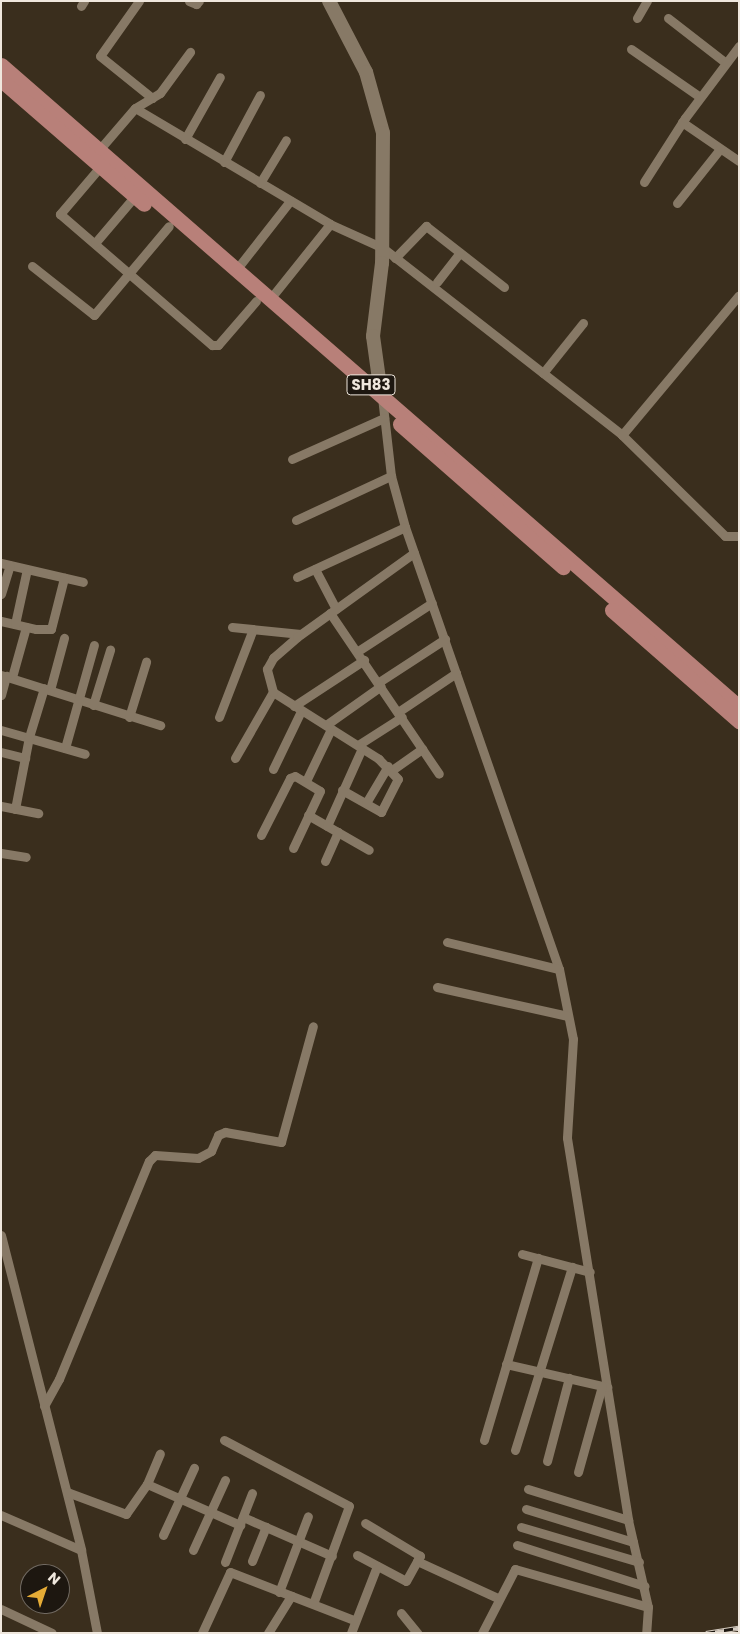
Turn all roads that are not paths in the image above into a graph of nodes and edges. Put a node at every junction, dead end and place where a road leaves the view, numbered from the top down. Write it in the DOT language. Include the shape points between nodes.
graph roads {
  1 [pos="139,1"];
  2 [pos="189,1"];
  3 [pos="199,1"];
  4 [pos="328,1"];
  5 [pos="341,1"];
  6 [pos="647,1"];
  7 [pos="637,18"];
  8 [pos="668,18"];
  9 [pos="344,27"];
  10 [pos="739,46"];
  11 [pos="631,49"];
  12 [pos="190,52"];
  13 [pos="726,63"];
  14 [pos="1,65"];
  15 [pos="220,77"];
  16 [pos="2,84"];
  17 [pos="260,95"];
  18 [pos="700,97"];
  19 [pos="152,98"];
  20 [pos="135,108"];
  21 [pos="682,122"];
  22 [pos="185,138"];
  23 [pos="286,140"];
  24 [pos="720,149"];
  25 [pos="100,150"];
  26 [pos="739,161"];
  27 [pos="224,162"];
  28 [pos="100,167"];
  29 [pos="644,182"];
  30 [pos="260,183"];
  31 [pos="135,196"];
  32 [pos="290,201"];
  33 [pos="677,203"];
  34 [pos="330,224"];
  35 [pos="169,226"];
  36 [pos="95,243"];
  37 [pos="382,248"];
  38 [pos="460,253"];
  39 [pos="395,258"];
  40 [pos="32,266"];
  41 [pos="236,270"];
  42 [pos="131,273"];
  43 [pos="437,282"];
  44 [pos="504,287"];
  45 [pos="739,294"];
  46 [pos="263,300"];
  47 [pos="583,323"];
  48 [pos="543,373"];
  49 [pos="382,406"];
  50 [pos="622,435"];
  51 [pos="292,459"];
  52 [pos="391,476"];
  53 [pos="296,520"];
  54 [pos="405,527"];
  55 [pos="739,536"];
  56 [pos="414,553"];
  57 [pos="6,564"];
  58 [pos="27,569"];
  59 [pos="315,569"];
  60 [pos="574,569"];
  61 [pos="297,577"];
  62 [pos="64,578"];
  63 [pos="84,582"];
  64 [pos="1,594"];
  65 [pos="432,603"];
  66 [pos="333,611"];
  67 [pos="1,621"];
  68 [pos="15,624"];
  69 [pos="26,627"];
  70 [pos="232,627"];
  71 [pos="253,629"];
  72 [pos="301,634"];
  73 [pos="64,638"];
  74 [pos="445,639"];
  75 [pos="94,644"];
  76 [pos="110,650"];
  77 [pos="358,652"];
  78 [pos="364,660"];
  79 [pos="146,662"];
  80 [pos="456,673"];
  81 [pos="6,676"];
  82 [pos="380,684"];
  83 [pos="47,689"];
  84 [pos="273,692"];
  85 [pos="1,695"];
  86 [pos="77,699"];
  87 [pos="93,705"];
  88 [pos="739,706"];
  89 [pos="297,709"];
  90 [pos="400,714"];
  91 [pos="129,717"];
  92 [pos="219,717"];
  93 [pos="739,721"];
  94 [pos="160,725"];
  95 [pos="328,727"];
  96 [pos="1,730"];
  97 [pos="29,737"];
  98 [pos="360,747"];
  99 [pos="65,748"];
  100 [pos="422,749"];
  101 [pos="1,752"];
  102 [pos="85,754"];
  103 [pos="25,758"];
  104 [pos="235,758"];
  105 [pos="390,768"];
  106 [pos="273,769"];
  107 [pos="438,774"];
  108 [pos="306,781"];
  109 [pos="342,790"];
  110 [pos="366,803"];
  111 [pos="1,806"];
  112 [pos="15,809"];
  113 [pos="38,812"];
  114 [pos="308,815"];
  115 [pos="327,826"];
  116 [pos="338,832"];
  117 [pos="261,835"];
  118 [pos="293,848"];
  119 [pos="369,850"];
  120 [pos="2,856"];
  121 [pos="26,857"];
  122 [pos="325,861"];
  123 [pos="447,942"];
  124 [pos="559,969"];
  125 [pos="437,987"];
  126 [pos="568,1016"];
  127 [pos="313,1026"];
  128 [pos="1,1235"];
  129 [pos="522,1254"];
  130 [pos="538,1258"];
  131 [pos="572,1267"];
  132 [pos="590,1272"];
  133 [pos="506,1364"];
  134 [pos="538,1372"];
  135 [pos="569,1378"];
  136 [pos="604,1386"];
  137 [pos="44,1406"];
  138 [pos="224,1440"];
  139 [pos="484,1440"];
  140 [pos="514,1450"];
  141 [pos="160,1454"];
  142 [pos="547,1461"];
  143 [pos="194,1468"];
  144 [pos="578,1472"];
  145 [pos="225,1480"];
  146 [pos="147,1484"];
  147 [pos="528,1489"];
  148 [pos="67,1492"];
  149 [pos="252,1493"];
  150 [pos="180,1499"];
  151 [pos="526,1510"];
  152 [pos="211,1512"];
  153 [pos="1,1515"];
  154 [pos="308,1516"];
  155 [pos="628,1520"];
  156 [pos="241,1521"];
  157 [pos="365,1523"];
  158 [pos="266,1527"];
  159 [pos="520,1527"];
  160 [pos="163,1535"];
  161 [pos="299,1542"];
  162 [pos="633,1542"];
  163 [pos="517,1545"];
  164 [pos="81,1550"];
  165 [pos="193,1550"];
  166 [pos="332,1556"];
  167 [pos="357,1556"];
  168 [pos="418,1560"];
  169 [pos="225,1562"];
  170 [pos="252,1562"];
  171 [pos="638,1562"];
  172 [pos="377,1566"];
  173 [pos="644,1586"];
  174 [pos="279,1592"];
  175 [pos="291,1596"];
  176 [pos="498,1598"];
  177 [pos="313,1604"];
  178 [pos="648,1606"];
  179 [pos="1,1609"];
  180 [pos="401,1612"];
  181 [pos="354,1620"];
  182 [pos="52,1633"];
  183 [pos="97,1633"];
  184 [pos="202,1633"];
  185 [pos="268,1633"];
  186 [pos="352,1633"];
  187 [pos="417,1633"];
  188 [pos="482,1633"];
  189 [pos="646,1633"];
  1 -- 19 [label="street" via="100,56"];
  2 -- 3 [label="street" via="196,4"];
  4 -- 9 [label="street"];
  5 -- 9 [label="street"];
  6 -- 7 [label="street"];
  8 -- 13 [label="street"];
  9 -- 37 [label="street" via="366,72 383,133"];
  10 -- 13 [label="street"];
  11 -- 18 [label="street"];
  12 -- 19 [label="street"];
  13 -- 18 [label="street"];
  14 -- 25 [label="main road, SH83"];
  15 -- 22 [label="street"];
  16 -- 28 [label="main road, SH83"];
  17 -- 27 [label="street"];
  18 -- 21 [label="street"];
  19 -- 20 [label="street"];
  20 -- 22 [label="street"];
  20 -- 25 [label="street"];
  21 -- 24 [label="street"];
  21 -- 29 [label="street"];
  22 -- 27 [label="street"];
  23 -- 30 [label="street"];
  24 -- 26 [label="street"];
  24 -- 33 [label="street"];
  25 -- 41 [label="main road, SH83"];
  27 -- 30 [label="street"];
  28 -- 31 [label="main road, SH83"];
  28 -- 36 [label="street" via="60,214"];
  30 -- 32 [label="street"];
  31 -- 35 [label="main road, SH83"];
  31 -- 36 [label="street"];
  32 -- 34 [label="street"];
  32 -- 41 [label="street"];
  34 -- 37 [label="street"];
  34 -- 46 [label="street"];
  35 -- 42 [label="street"];
  35 -- 46 [label="main road, SH83"];
  36 -- 42 [label="street"];
  37 -- 39 [label="street"];
  37 -- 49 [label="street" via="373,336"];
  38 -- 39 [label="street" via="423,226"];
  38 -- 43 [label="street"];
  38 -- 44 [label="street"];
  39 -- 48 [label="street"];
  40 -- 42 [label="street" via="94,315"];
  41 -- 46 [label="main road, SH83"];
  42 -- 46 [label="street" via="216,346"];
  45 -- 50 [label="street"];
  46 -- 49 [label="main road, SH83"];
  47 -- 48 [label="street"];
  48 -- 50 [label="street"];
  49 -- 51 [label="street"];
  49 -- 52 [label="street"];
  49 -- 60 [label="main road, SH83"];
  50 -- 55 [label="street" via="725,536 730,539"];
  52 -- 53 [label="street"];
  52 -- 54 [label="street"];
  54 -- 56 [label="street"];
  54 -- 59 [label="street"];
  56 -- 65 [label="street"];
  56 -- 66 [label="street"];
  57 -- 58 [label="street"];
  57 -- 64 [label="street"];
  58 -- 62 [label="street"];
  58 -- 68 [label="street"];
  59 -- 61 [label="street"];
  59 -- 66 [label="street"];
  60 -- 88 [label="main road, SH83"];
  60 -- 93 [label="main road, SH83"];
  62 -- 63 [label="street"];
  62 -- 69 [label="street" via="53,626 46,631"];
  65 -- 74 [label="street"];
  65 -- 77 [label="street"];
  66 -- 72 [label="street"];
  66 -- 77 [label="street"];
  67 -- 68 [label="street"];
  68 -- 69 [label="street"];
  69 -- 81 [label="street"];
  70 -- 71 [label="street"];
  71 -- 72 [label="street"];
  71 -- 92 [label="street"];
  72 -- 84 [label="street" via="273,658 267,669"];
  73 -- 83 [label="street"];
  74 -- 80 [label="street"];
  74 -- 82 [label="street"];
  75 -- 86 [label="street"];
  76 -- 87 [label="street"];
  77 -- 78 [label="street"];
  78 -- 82 [label="street"];
  78 -- 89 [label="street"];
  79 -- 91 [label="street"];
  80 -- 90 [label="street"];
  80 -- 124 [label="street"];
  81 -- 83 [label="street"];
  81 -- 85 [label="street"];
  82 -- 90 [label="street"];
  82 -- 95 [label="street"];
  83 -- 86 [label="street"];
  83 -- 97 [label="street"];
  84 -- 89 [label="street"];
  84 -- 104 [label="street"];
  86 -- 87 [label="street"];
  86 -- 99 [label="street"];
  87 -- 91 [label="street"];
  89 -- 95 [label="street"];
  89 -- 106 [label="street"];
  90 -- 98 [label="street"];
  90 -- 100 [label="street"];
  91 -- 94 [label="street"];
  95 -- 98 [label="street"];
  95 -- 108 [label="street"];
  96 -- 97 [label="street"];
  97 -- 99 [label="street"];
  97 -- 103 [label="street"];
  98 -- 105 [label="street"];
  98 -- 109 [label="street"];
  99 -- 102 [label="street"];
  100 -- 105 [label="street"];
  100 -- 107 [label="street"];
  101 -- 103 [label="street"];
  103 -- 112 [label="street"];
  105 -- 110 [label="street"];
  105 -- 110 [label="street" via="398,781 382,811"];
  108 -- 114 [label="street" via="320,791"];
  108 -- 117 [label="street" via="290,778"];
  109 -- 110 [label="street"];
  109 -- 115 [label="street"];
  111 -- 112 [label="street"];
  112 -- 113 [label="street"];
  114 -- 115 [label="street"];
  114 -- 118 [label="street"];
  115 -- 116 [label="street"];
  116 -- 119 [label="street"];
  116 -- 122 [label="street"];
  120 -- 121 [label="street"];
  123 -- 124 [label="street"];
  124 -- 126 [label="street"];
  125 -- 126 [label="street"];
  126 -- 132 [label="street" via="573,1039 568,1138"];
  127 -- 137 [label="street" via="281,1142 225,1132 218,1135 211,1151 198,1158 156,1156 149,1161 59,1379"];
  128 -- 137 [label="street"];
  129 -- 130 [label="street"];
  130 -- 131 [label="street"];
  130 -- 133 [label="street"];
  131 -- 132 [label="street"];
  131 -- 134 [label="street"];
  132 -- 136 [label="street"];
  133 -- 134 [label="street"];
  133 -- 139 [label="street"];
  134 -- 135 [label="street"];
  134 -- 140 [label="street"];
  135 -- 136 [label="street"];
  135 -- 142 [label="street"];
  136 -- 144 [label="street"];
  136 -- 155 [label="street"];
  137 -- 148 [label="street"];
  138 -- 166 [label="street" via="349,1506"];
  141 -- 146 [label="street"];
  143 -- 150 [label="street"];
  145 -- 152 [label="street"];
  146 -- 148 [label="street" via="130,1510 122,1514"];
  146 -- 150 [label="street"];
  147 -- 155 [label="street"];
  148 -- 164 [label="street"];
  149 -- 156 [label="street"];
  150 -- 152 [label="street"];
  150 -- 160 [label="street"];
  151 -- 162 [label="street"];
  152 -- 156 [label="street"];
  152 -- 165 [label="street"];
  153 -- 164 [label="street"];
  154 -- 161 [label="street"];
  155 -- 162 [label="street"];
  156 -- 158 [label="street"];
  156 -- 169 [label="street"];
  157 -- 168 [label="street" via="418,1552"];
  158 -- 161 [label="street"];
  158 -- 170 [label="street"];
  159 -- 171 [label="street"];
  161 -- 166 [label="street"];
  161 -- 174 [label="street"];
  162 -- 171 [label="street"];
  163 -- 173 [label="street"];
  164 -- 183 [label="street"];
  166 -- 177 [label="street"];
  167 -- 172 [label="street"];
  168 -- 172 [label="street" via="407,1580"];
  168 -- 176 [label="street"];
  171 -- 173 [label="street"];
  172 -- 181 [label="street"];
  173 -- 178 [label="street"];
  174 -- 175 [label="street"];
  174 -- 184 [label="street" via="228,1574"];
  175 -- 177 [label="street"];
  175 -- 185 [label="street"];
  176 -- 178 [label="street" via="510,1572 518,1569"];
  176 -- 188 [label="street"];
  177 -- 181 [label="street"];
  178 -- 189 [label="street"];
  179 -- 182 [label="street"];
  180 -- 187 [label="street"];
  181 -- 186 [label="street"];
}
